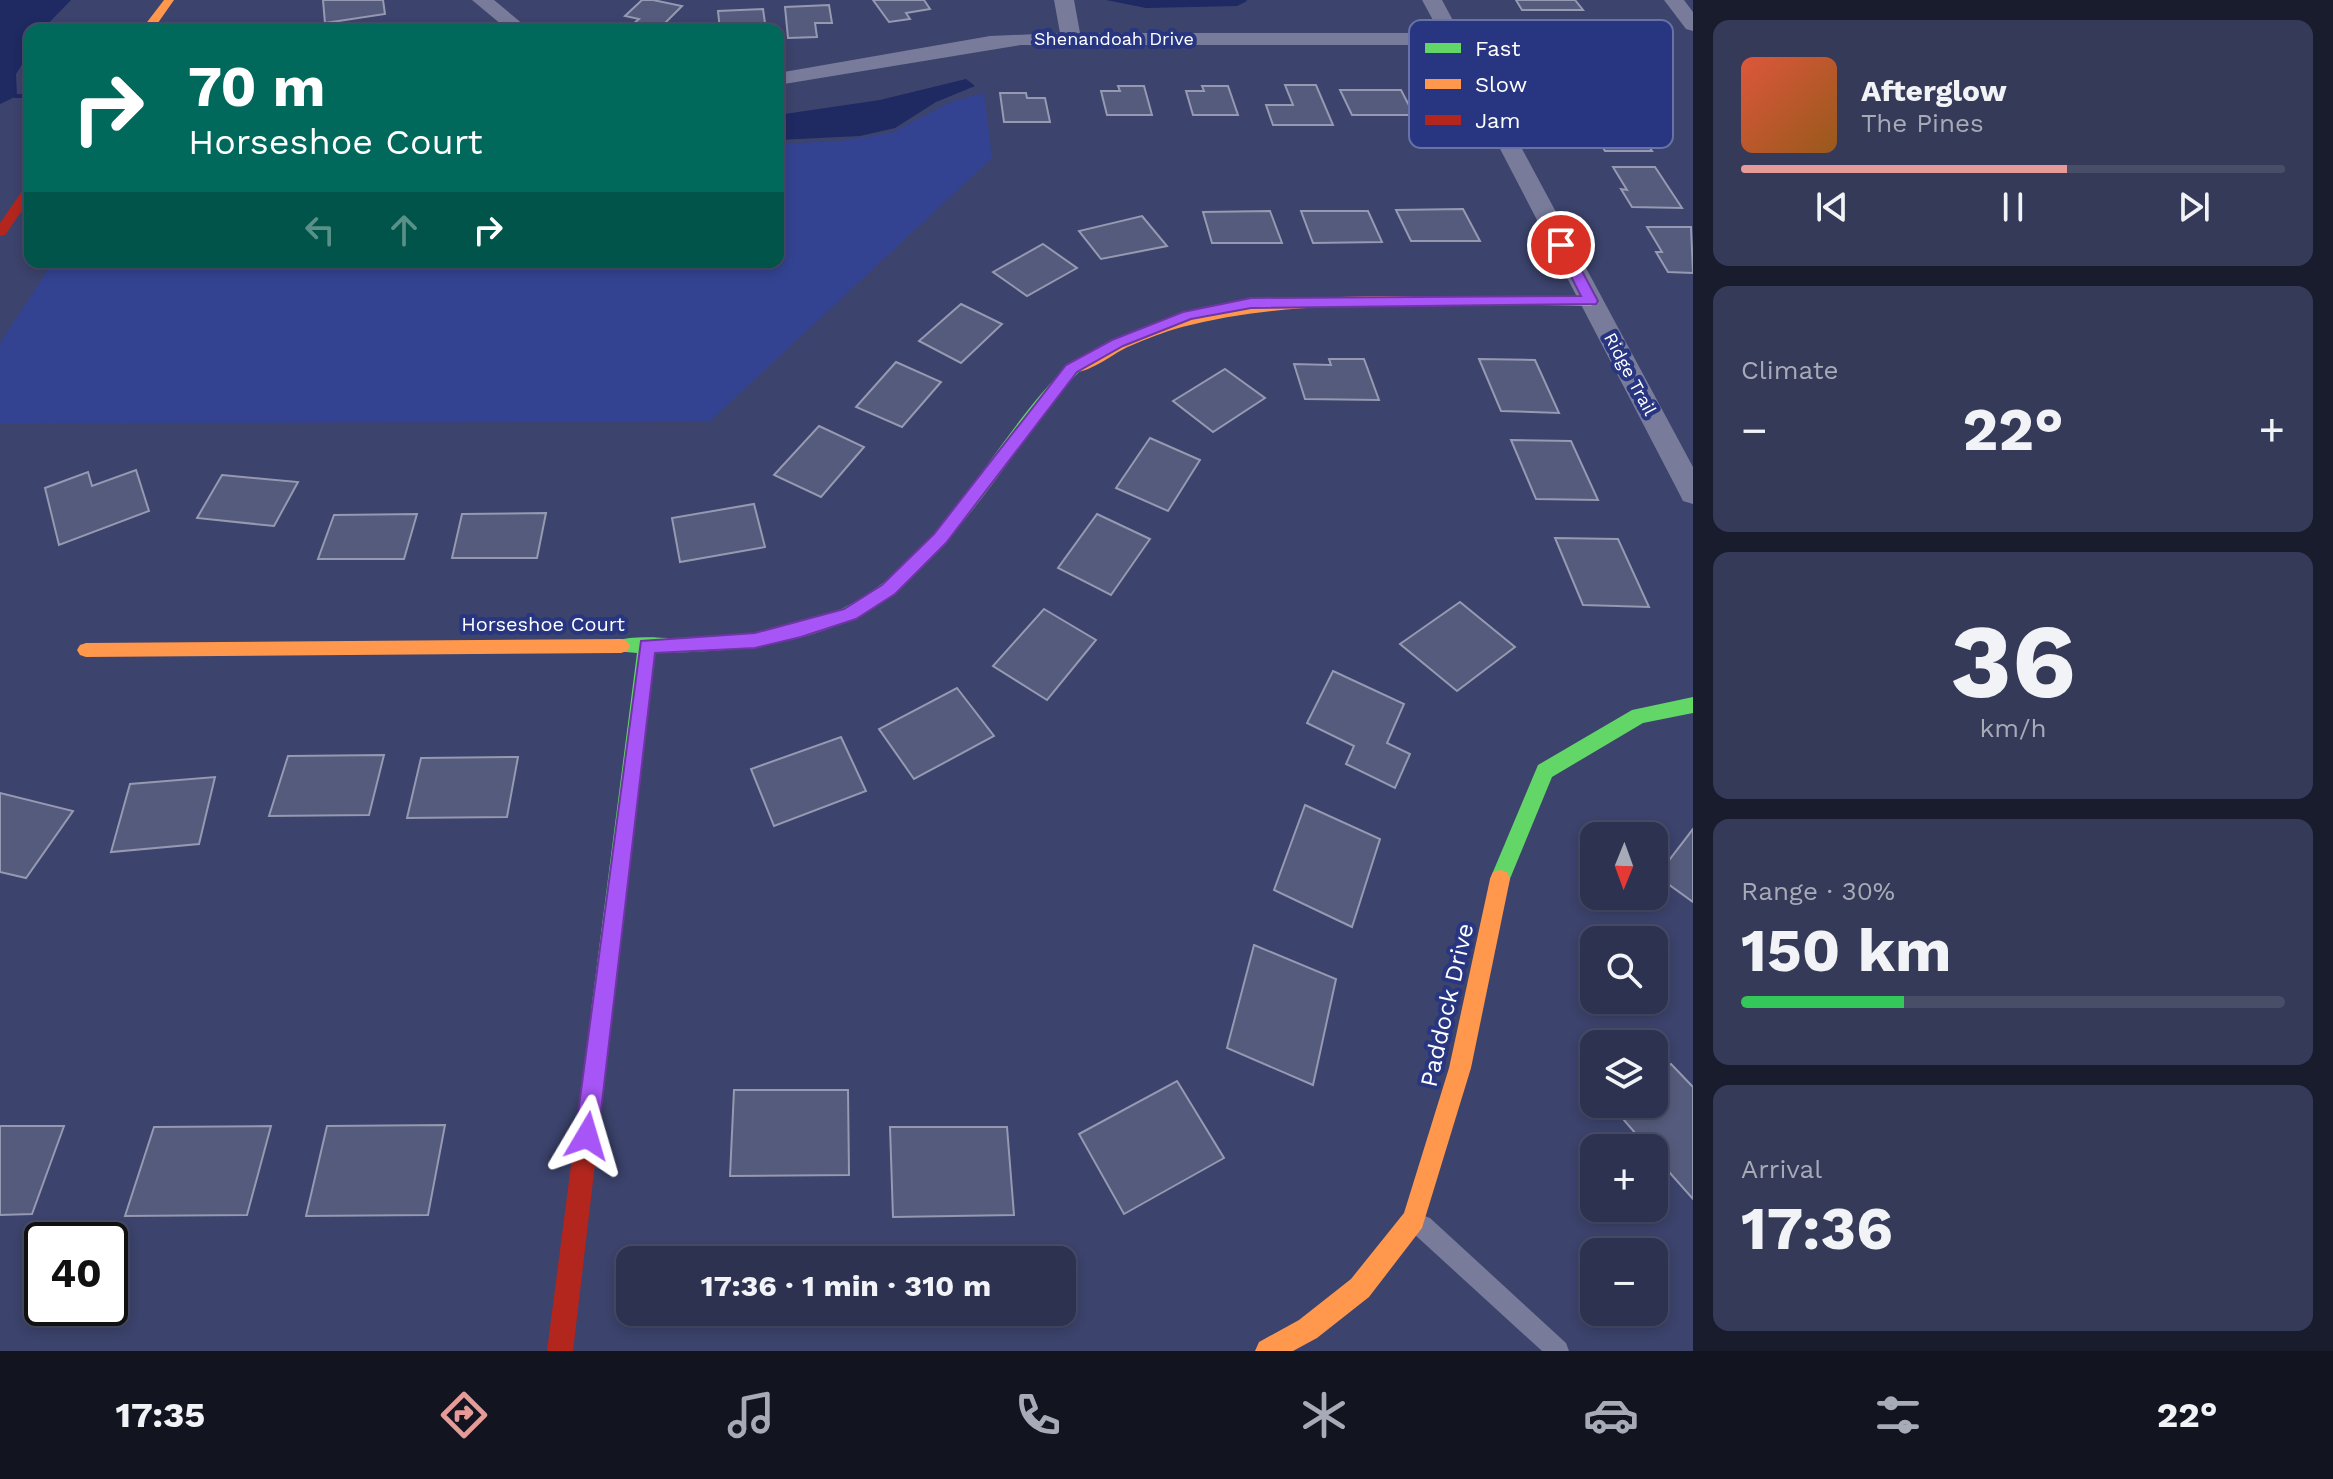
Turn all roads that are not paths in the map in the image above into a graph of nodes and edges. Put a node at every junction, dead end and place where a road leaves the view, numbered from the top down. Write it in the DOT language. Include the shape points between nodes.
graph roads {
  1 [pos="169,0"];
  2 [pos="482,0"];
  3 [pos="1064,0"];
  4 [pos="1432,0"];
  5 [pos="1674,0"];
  6 [pos="1443,20"];
  7 [pos="151,24"];
  8 [pos="512,24"];
  9 [pos="1693,25"];
  10 [pos="1071,38"];
  11 [pos="1409,39"];
  12 [pos="784,78"];
  13 [pos="1510,148"];
  14 [pos="24,198"];
  15 [pos="0,232"];
  16 [pos="1591,301"];
  17 [pos="1693,493"];
  18 [pos="647,646"];
  19 [pos="86,650"];
  20 [pos="1693,705"];
  21 [pos="1414,1220"];
  22 [pos="560,1351"];
  23 [pos="1268,1351"];
  24 [pos="1558,1351"];
  1 -- 7 [label="street"];
  2 -- 8 [label="street"];
  3 -- 10 [label="street"];
  4 -- 6 [label="street, Ridge Trail"];
  5 -- 9 [label="street"];
  10 -- 11 [label="street, Shenandoah Drive"];
  10 -- 12 [label="street, Shenandoah Drive" via="985,42 847,72"];
  13 -- 16 [label="street, Ridge Trail"];
  14 -- 15 [label="street"];
  16 -- 17 [label="street, Ridge Trail"];
  16 -- 18 [label="street, Horseshoe Court" via="1263,302 1161,324 1072,369 940,538 889,590 850,614 786,634 741,642"];
  18 -- 19 [label="street, Horseshoe Court"];
  18 -- 22 [label="street"];
  20 -- 21 [label="street, Paddock Drive" via="1639,716 1545,771 1501,876 1460,1068"];
  21 -- 23 [label="street, Paddock Drive" via="1360,1288 1308,1329"];
  21 -- 24 [label="lane"];
}
